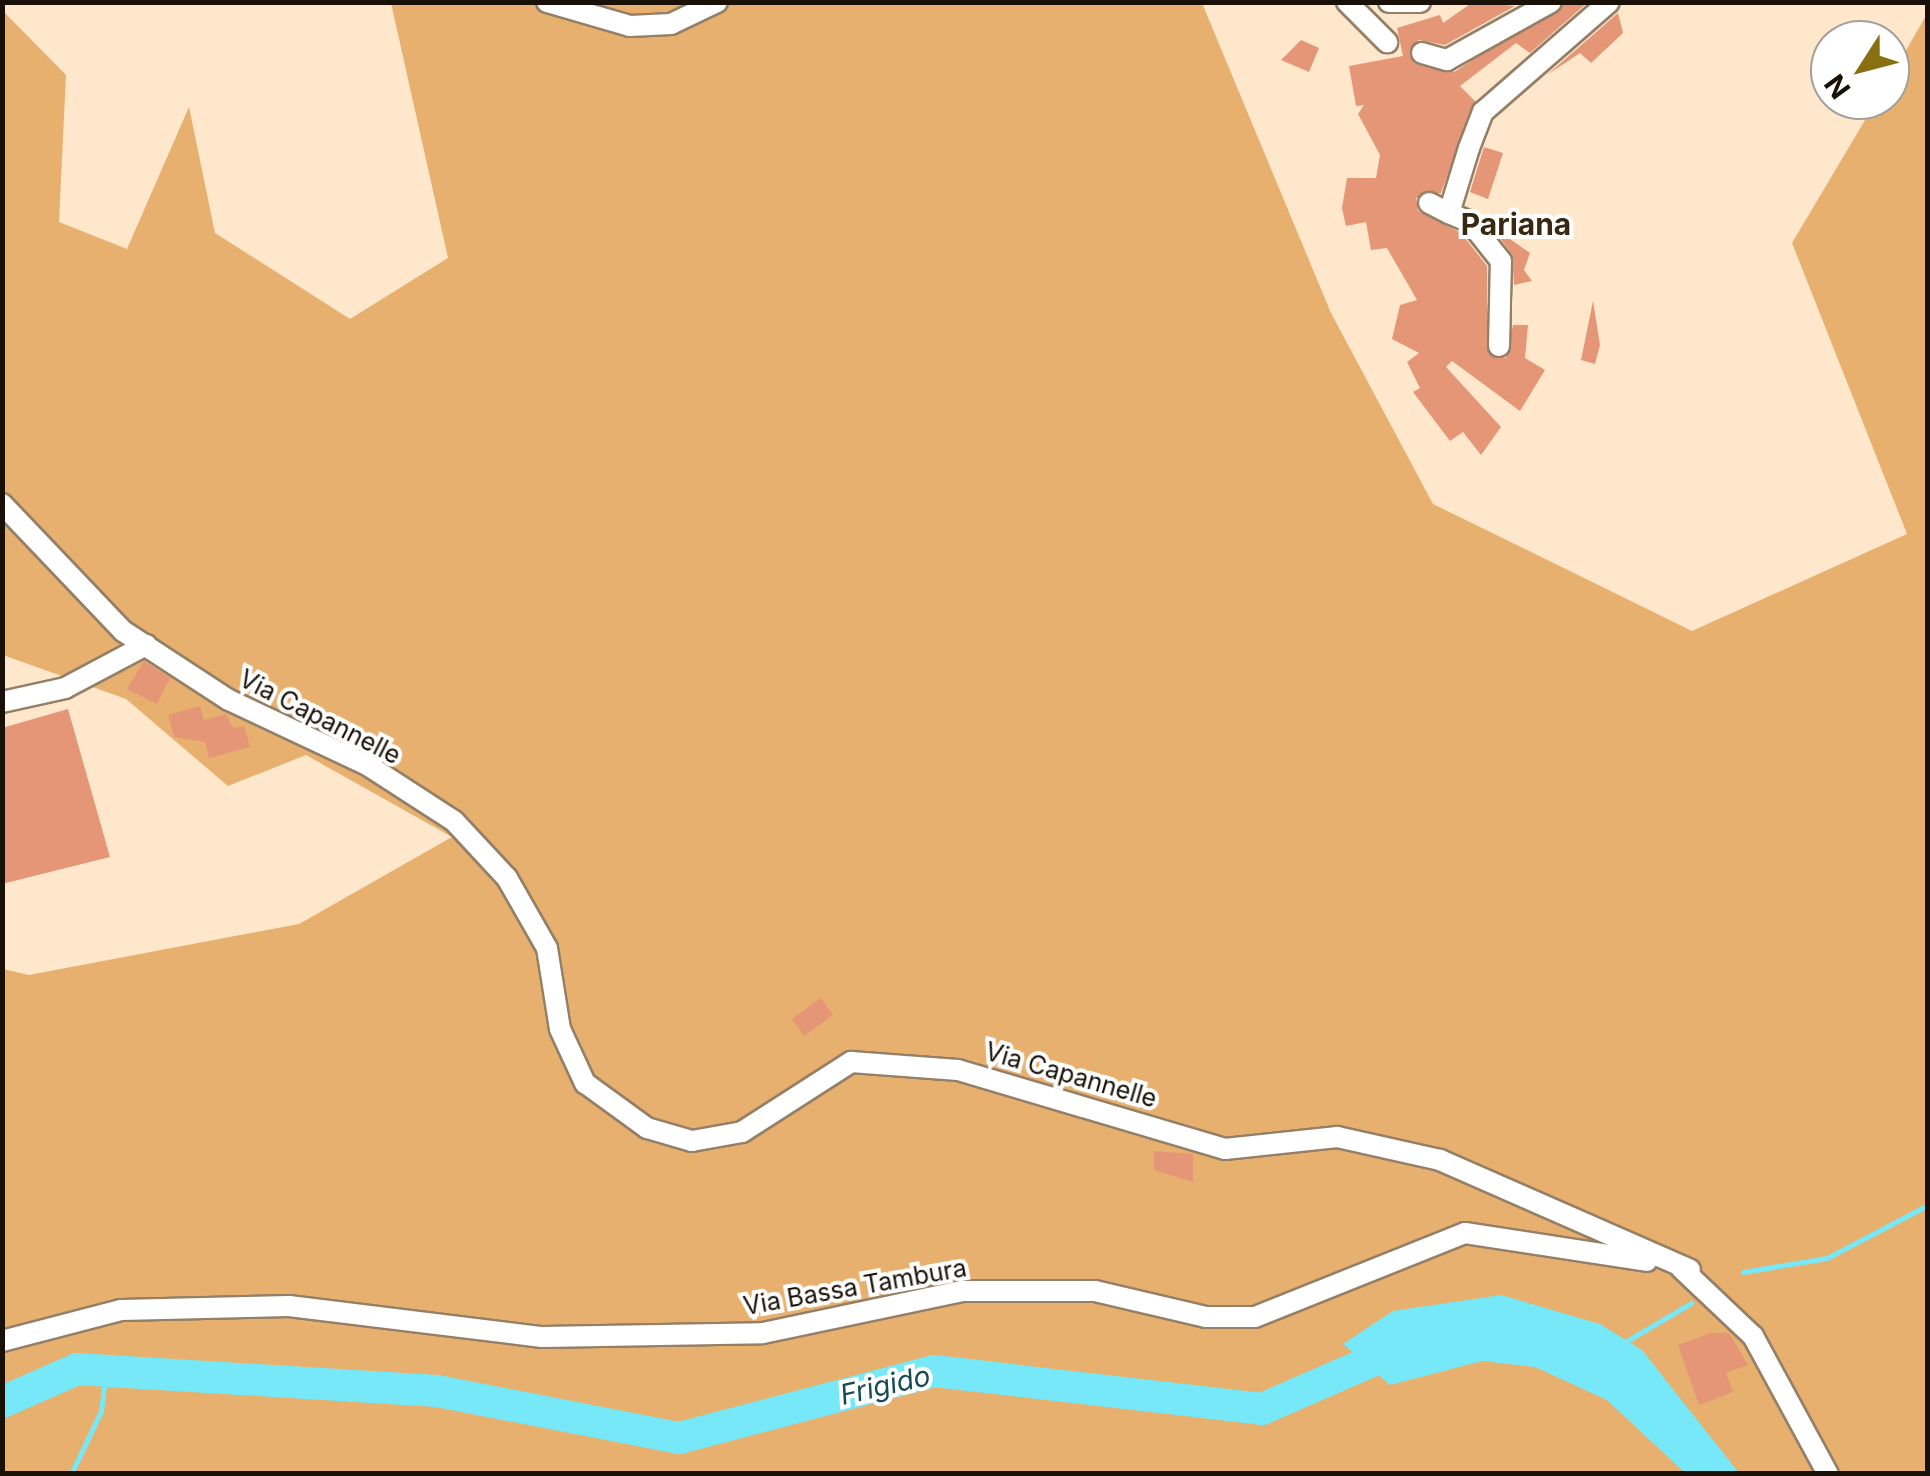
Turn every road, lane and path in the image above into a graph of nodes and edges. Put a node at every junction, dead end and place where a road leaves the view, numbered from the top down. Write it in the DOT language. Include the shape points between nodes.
graph roads {
  1 [pos="547,2"];
  2 [pos="717,2"];
  3 [pos="1346,2"];
  4 [pos="1389,2"];
  5 [pos="1420,2"];
  6 [pos="1551,2"];
  7 [pos="1608,2"];
  8 [pos="1387,42"];
  9 [pos="1422,52"];
  10 [pos="1429,203"];
  11 [pos="1450,212"];
  12 [pos="1499,346"];
  13 [pos="2,504"];
  14 [pos="146,645"];
  15 [pos="2,702"];
  16 [pos="1690,1270"];
  17 [pos="2,1341"];
  18 [pos="1828,1474"];
  1 -- 2 [label="street" via="630,26 671,24"];
  3 -- 8 [label="street"];
  4 -- 5 [label="street"];
  6 -- 9 [label="street" via="1446,60"];
  7 -- 11 [label="street" via="1484,112"];
  10 -- 11 [label="street"];
  11 -- 12 [label="street" via="1470,222 1501,261"];
  13 -- 14 [label="street, Via Capannelle"];
  14 -- 15 [label="street" via="65,688"];
  14 -- 16 [label="street, Via Capannelle" via="454,821 507,878 547,948 560,1029 585,1083 646,1128 692,1141 742,1132 852,1062 958,1070 1225,1149 1336,1137 1440,1160"];
  16 -- 17 [label="street, Via Bassa Tambura" via="1465,1233 1255,1317 1206,1316 1095,1291 962,1291 763,1333 542,1337 289,1306 121,1310"];
  16 -- 18 [label="street" via="1753,1336"];
}
